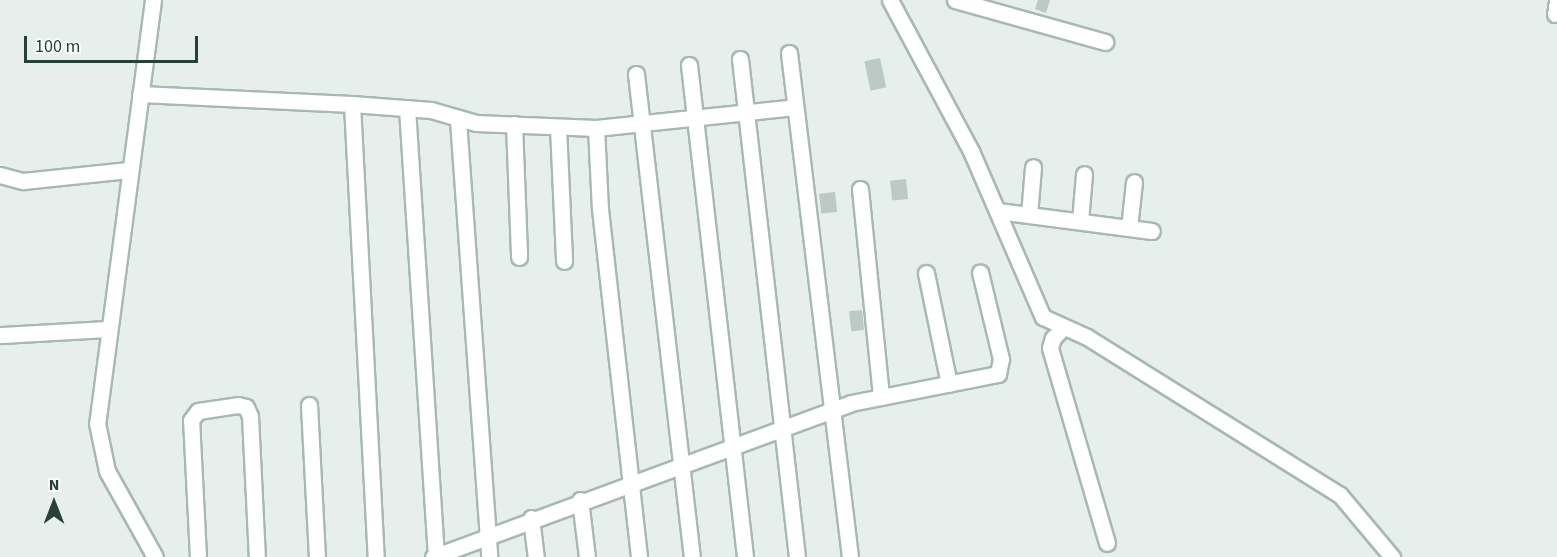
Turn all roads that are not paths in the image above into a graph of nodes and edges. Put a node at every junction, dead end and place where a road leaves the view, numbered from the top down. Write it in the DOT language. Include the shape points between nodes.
graph roads {
  1 [pos="153,0"];
  2 [pos="890,0"];
  3 [pos="955,0"];
  4 [pos="1105,42"];
  5 [pos="789,53"];
  6 [pos="740,59"];
  7 [pos="689,65"];
  8 [pos="636,74"];
  9 [pos="140,94"];
  10 [pos="352,104"];
  11 [pos="795,107"];
  12 [pos="407,108"];
  13 [pos="746,112"];
  14 [pos="695,118"];
  15 [pos="458,120"];
  16 [pos="644,123"];
  17 [pos="514,124"];
  18 [pos="558,127"];
  19 [pos="596,128"];
  20 [pos="1033,167"];
  21 [pos="128,170"];
  22 [pos="1084,174"];
  23 [pos="0,175"];
  24 [pos="1134,182"];
  25 [pos="860,189"];
  26 [pos="998,211"];
  27 [pos="1029,215"];
  28 [pos="1080,222"];
  29 [pos="1129,228"];
  30 [pos="1152,231"];
  31 [pos="519,257"];
  32 [pos="564,261"];
  33 [pos="980,272"];
  34 [pos="926,273"];
  35 [pos="1064,327"];
  36 [pos="108,330"];
  37 [pos="0,335"];
  38 [pos="949,384"];
  39 [pos="881,397"];
  40 [pos="309,405"];
  41 [pos="832,410"];
  42 [pos="782,429"];
  43 [pos="732,448"];
  44 [pos="683,465"];
  45 [pos="632,484"];
  46 [pos="580,500"];
  47 [pos="531,518"];
  48 [pos="486,536"];
  49 [pos="1107,543"];
  50 [pos="435,556"];
  51 [pos="155,557"];
  52 [pos="198,557"];
  53 [pos="258,557"];
  54 [pos="317,557"];
  55 [pos="376,557"];
  56 [pos="489,557"];
  57 [pos="536,557"];
  58 [pos="587,557"];
  59 [pos="639,557"];
  60 [pos="692,557"];
  61 [pos="745,557"];
  62 [pos="797,557"];
  63 [pos="850,557"];
  64 [pos="1392,557"];
  1 -- 9 [label="street"];
  2 -- 26 [label="street" via="971,151"];
  3 -- 4 [label="street"];
  5 -- 11 [label="street"];
  6 -- 13 [label="street"];
  7 -- 14 [label="street"];
  8 -- 16 [label="street"];
  9 -- 10 [label="street"];
  9 -- 21 [label="street"];
  10 -- 12 [label="street"];
  10 -- 55 [label="street"];
  11 -- 13 [label="street"];
  11 -- 41 [label="street"];
  12 -- 15 [label="street" via="431,110"];
  12 -- 50 [label="street"];
  13 -- 14 [label="street"];
  13 -- 42 [label="street"];
  14 -- 16 [label="street"];
  14 -- 43 [label="street"];
  15 -- 17 [label="street"];
  15 -- 48 [label="street"];
  16 -- 19 [label="street"];
  16 -- 44 [label="street"];
  17 -- 18 [label="street"];
  17 -- 31 [label="street"];
  18 -- 19 [label="street"];
  18 -- 32 [label="street"];
  19 -- 45 [label="street" via="600,209"];
  20 -- 27 [label="street"];
  21 -- 23 [label="street" via="23,181"];
  21 -- 36 [label="street"];
  22 -- 28 [label="street"];
  24 -- 29 [label="street"];
  25 -- 39 [label="street"];
  26 -- 27 [label="street"];
  26 -- 35 [label="street" via="1043,317"];
  27 -- 28 [label="street"];
  28 -- 29 [label="street"];
  29 -- 30 [label="street"];
  33 -- 38 [label="street" via="1001,368 992,376"];
  34 -- 38 [label="street"];
  35 -- 49 [label="street" via="1053,338 1050,348"];
  35 -- 64 [label="street" via="1087,337 1340,495"];
  36 -- 37 [label="street"];
  36 -- 51 [label="street" via="98,443 107,471"];
  38 -- 39 [label="street"];
  39 -- 41 [label="street"];
  40 -- 54 [label="street"];
  41 -- 42 [label="street"];
  41 -- 63 [label="street"];
  42 -- 43 [label="street"];
  42 -- 62 [label="street"];
  43 -- 44 [label="street"];
  43 -- 61 [label="street"];
  44 -- 45 [label="street"];
  44 -- 60 [label="street"];
  45 -- 46 [label="street"];
  45 -- 59 [label="street"];
  46 -- 47 [label="street"];
  46 -- 58 [label="street"];
  47 -- 48 [label="street"];
  47 -- 57 [label="street"];
  48 -- 50 [label="street"];
  48 -- 56 [label="street"];
  52 -- 53 [label="street" via="191,420 198,411 238,405 246,407 250,416"];
}
